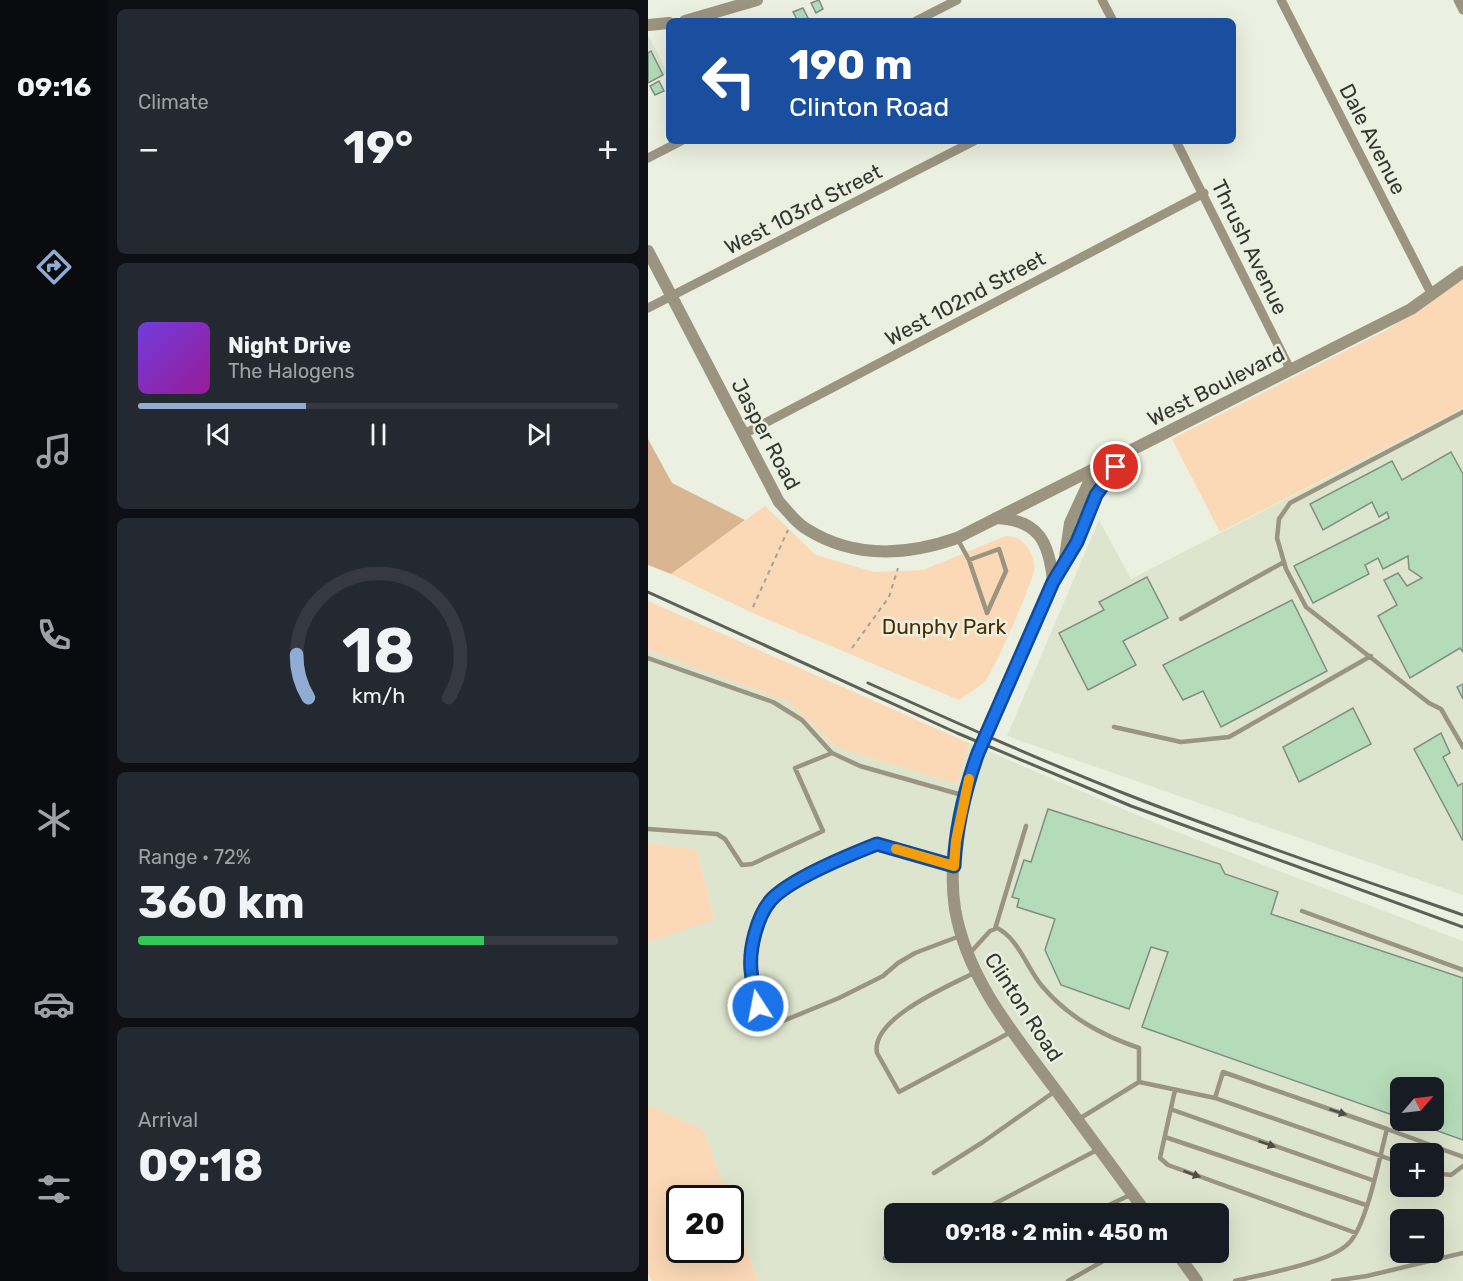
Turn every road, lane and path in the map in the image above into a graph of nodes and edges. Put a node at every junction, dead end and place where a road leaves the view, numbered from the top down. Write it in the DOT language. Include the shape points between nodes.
graph roads {
  1 [pos="757,0"];
  2 [pos="957,0"];
  3 [pos="1102,0"];
  4 [pos="1281,0"];
  5 [pos="1458,0"];
  6 [pos="1463,10"];
  7 [pos="695,18"];
  8 [pos="922,18"];
  9 [pos="1111,18"];
  10 [pos="666,23"];
  11 [pos="648,25"];
  12 [pos="675,144"];
  13 [pos="968,144"];
  14 [pos="1178,144"];
  15 [pos="648,158"];
  16 [pos="1204,193"];
  17 [pos="648,251"];
  18 [pos="1463,272"];
  19 [pos="1432,295"];
  20 [pos="671,296"];
  21 [pos="648,308"];
  22 [pos="1290,369"];
  23 [pos="1463,412"];
  24 [pos="744,434"];
  25 [pos="1126,454"];
  26 [pos="1096,468"];
  27 [pos="1085,488"];
  28 [pos="1096,495"];
  29 [pos="994,518"];
  30 [pos="788,530"];
  31 [pos="957,538"];
  32 [pos="914,551"];
  33 [pos="969,560"];
  34 [pos="1065,561"];
  35 [pos="1284,562"];
  36 [pos="898,568"];
  37 [pos="1053,582"];
  38 [pos="753,607"];
  39 [pos="1181,619"];
  40 [pos="852,648"];
  41 [pos="1371,656"];
  42 [pos="648,658"];
  43 [pos="1114,727"];
  44 [pos="1463,747"];
  45 [pos="832,753"];
  46 [pos="965,795"];
  47 [pos="1026,826"];
  48 [pos="648,829"];
  49 [pos="954,866"];
  50 [pos="1302,911"];
  51 [pos="994,929"];
  52 [pos="962,935"];
  53 [pos="968,954"];
  54 [pos="1463,970"];
  55 [pos="976,972"];
  56 [pos="1012,1032"];
  57 [pos="1139,1082"];
  58 [pos="1056,1090"];
  59 [pos="1175,1090"];
  60 [pos="1215,1098"];
  61 [pos="1173,1110"];
  62 [pos="1078,1120"];
  63 [pos="1387,1129"];
  64 [pos="1165,1137"];
  65 [pos="1099,1149"];
  66 [pos="1380,1155"];
  67 [pos="1463,1157"];
  68 [pos="1390,1158"];
  69 [pos="1463,1167"];
  70 [pos="1456,1172"];
  71 [pos="1463,1172"];
  72 [pos="934,1173"];
  73 [pos="1444,1174"];
  74 [pos="1372,1180"];
  75 [pos="1132,1194"];
  76 [pos="996,1203"];
  77 [pos="1113,1203"];
  78 [pos="1139,1203"];
  79 [pos="1365,1205"];
  80 [pos="1356,1233"];
  81 [pos="1463,1253"];
  82 [pos="1100,1263"];
  83 [pos="1184,1263"];
  84 [pos="1068,1281"];
  85 [pos="1197,1281"];
  86 [pos="1235,1281"];
  87 [pos="1333,1281"];
  1 -- 7 [label="street"];
  2 -- 8 [label="street"];
  3 -- 9 [label="street"];
  4 -- 19 [label="street, Dale Avenue"];
  5 -- 6 [label="street"];
  10 -- 11 [label="street"];
  12 -- 15 [label="street"];
  13 -- 20 [label="street, West 103rd Street"];
  14 -- 16 [label="street, Thrush Avenue"];
  16 -- 22 [label="street, Thrush Avenue"];
  16 -- 24 [label="street, West 102nd Street"];
  17 -- 20 [label="street, Jasper Road"];
  18 -- 19 [label="street, West Boulevard"];
  19 -- 22 [label="street, West Boulevard"];
  20 -- 21 [label="street, West 103rd Street"];
  20 -- 24 [label="street, Jasper Road"];
  22 -- 25 [label="street, West Boulevard"];
  23 -- 35 [label="lane" via="1290,503 1277,530"];
  24 -- 32 [label="street, Jasper Road" via="779,502 804,528 865,551"];
  25 -- 26 [label="street, West Boulevard"];
  25 -- 28 [label="street, Clinton Road"];
  26 -- 27 [label="street, Clinton Road"];
  26 -- 29 [label="street, West Boulevard"];
  27 -- 28 [label="street"];
  27 -- 34 [label="street, Clinton Road" via="1070,523"];
  28 -- 34 [label="street, Clinton Road"];
  29 -- 31 [label="street, West Boulevard"];
  29 -- 37 [label="street" via="1024,523 1042,538 1048,548"];
  30 -- 38 [label="path"];
  31 -- 32 [label="street, West Boulevard"];
  31 -- 33 [label="lane"];
  33 -- 33 [label="lane" via="974,575 987,613 1006,571 999,549"];
  34 -- 37 [label="street, Clinton Road"];
  35 -- 39 [label="lane"];
  35 -- 41 [label="lane" via="1306,607"];
  36 -- 40 [label="path" via="889,597"];
  37 -- 46 [label="street, Clinton Road" via="982,743"];
  41 -- 43 [label="lane" via="1229,737 1181,742"];
  41 -- 44 [label="lane" via="1441,709"];
  42 -- 45 [label="lane" via="773,702 802,720"];
  45 -- 46 [label="lane" via="860,766"];
  45 -- 48 [label="lane" via="795,768 823,831 752,864 742,865 725,839 717,834"];
  46 -- 49 [label="street, Clinton Road"];
  47 -- 51 [label="lane"];
  49 -- 52 [label="street, Clinton Road" via="955,908"];
  49 -- 52 [label="lane" via="877,844 815,871 773,898 754,936 750,969 762,1025 766,1028 839,998 883,976 915,953"];
  50 -- 54 [label="lane"];
  51 -- 53 [label="lane"];
  51 -- 57 [label="lane" via="1008,936 1044,988 1078,1019 1095,1031 1139,1048"];
  52 -- 53 [label="street, Clinton Road"];
  53 -- 55 [label="street, Clinton Road"];
  55 -- 56 [label="street, Clinton Road"];
  55 -- 56 [label="lane" via="884,1027 877,1053 899,1092"];
  56 -- 58 [label="street, Clinton Road"];
  57 -- 59 [label="lane"];
  57 -- 62 [label="lane"];
  58 -- 62 [label="street, Clinton Road"];
  58 -- 72 [label="lane"];
  59 -- 60 [label="lane"];
  59 -- 61 [label="lane"];
  60 -- 63 [label="lane, one-way" via="1223,1072"];
  60 -- 66 [label="lane"];
  61 -- 64 [label="lane"];
  61 -- 74 [label="lane, one-way"];
  62 -- 65 [label="street, Clinton Road"];
  63 -- 66 [label="lane"];
  63 -- 67 [label="lane"];
  64 -- 79 [label="lane"];
  64 -- 80 [label="lane, one-way" via="1160,1158 1167,1165"];
  65 -- 75 [label="street, Clinton Road"];
  65 -- 76 [label="lane"];
  66 -- 68 [label="lane"];
  66 -- 74 [label="lane"];
  69 -- 70 [label="lane"];
  70 -- 71 [label="lane"];
  70 -- 73 [label="lane"];
  74 -- 79 [label="lane"];
  75 -- 77 [label="lane"];
  75 -- 78 [label="street, Clinton Road"];
  79 -- 80 [label="lane"];
  80 -- 86 [label="lane" via="1348,1244 1314,1262"];
  81 -- 87 [label="lane"];
  82 -- 84 [label="lane"];
  83 -- 85 [label="street"];
}
